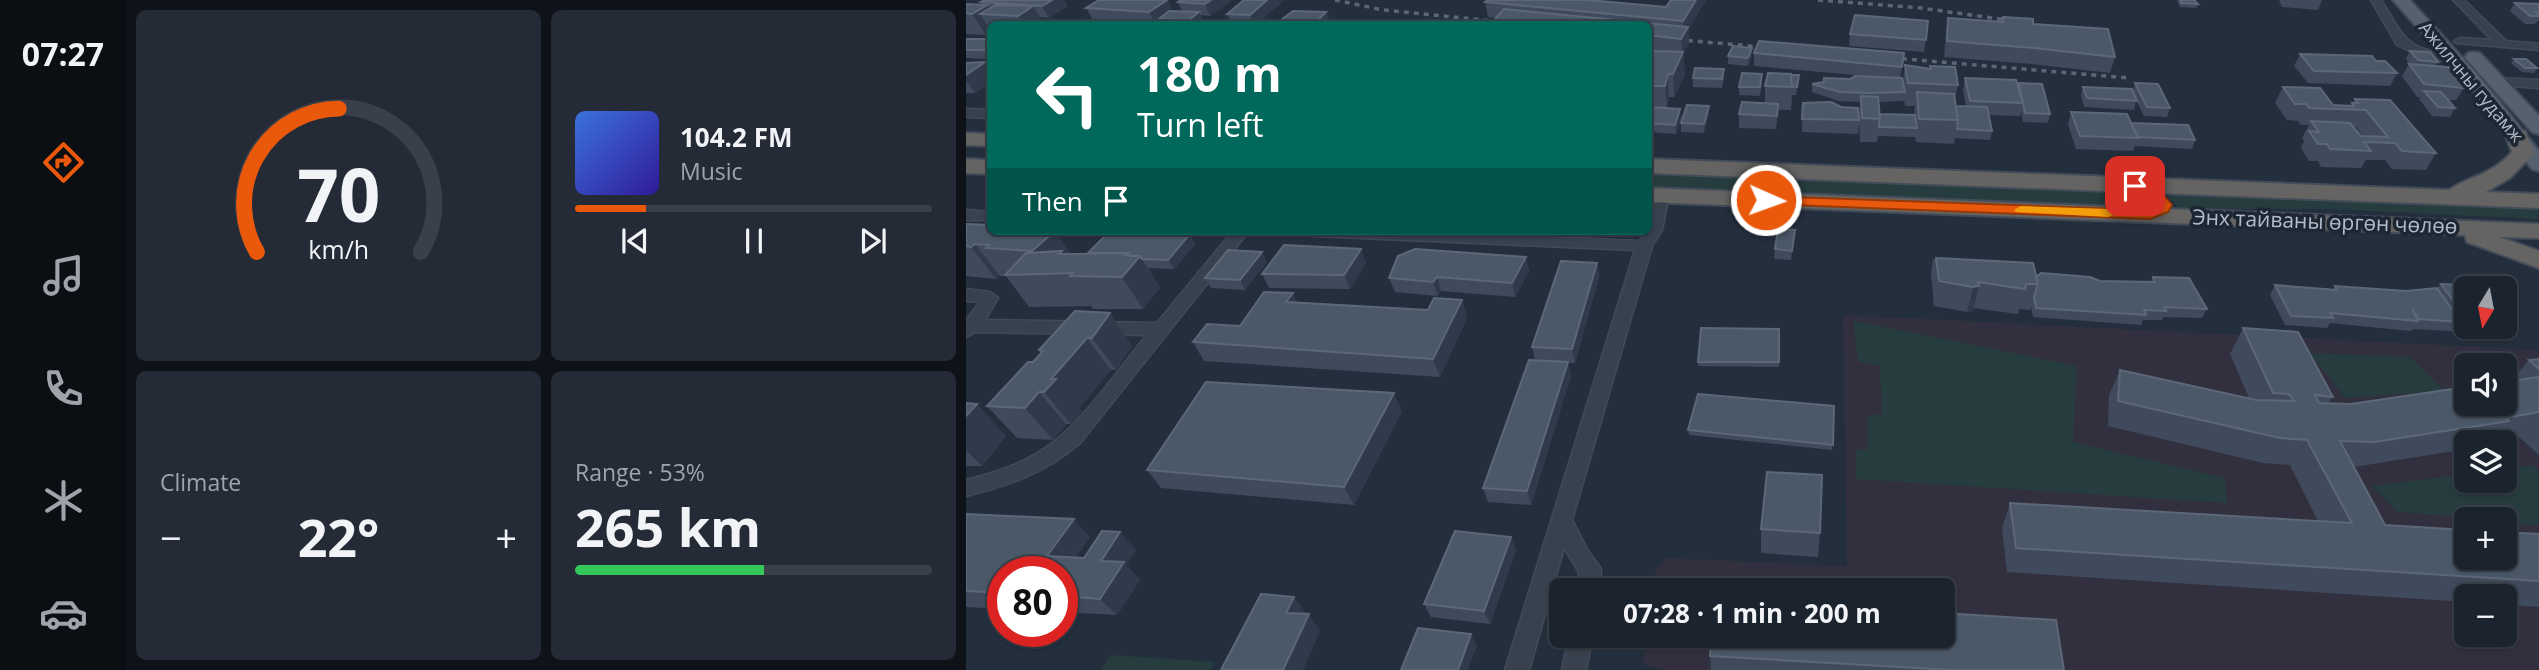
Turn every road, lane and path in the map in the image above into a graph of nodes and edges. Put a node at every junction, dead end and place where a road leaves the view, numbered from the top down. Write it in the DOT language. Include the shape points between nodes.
graph roads {
  1 [pos="2376,0"];
  2 [pos="2401,0"];
  3 [pos="2421,0"];
  4 [pos="2458,0"];
  5 [pos="2460,41"];
  6 [pos="2502,44"];
  7 [pos="2539,47"];
  8 [pos="2454,60"];
  9 [pos="2497,82"];
  10 [pos="2539,84"];
  11 [pos="966,113"];
  12 [pos="987,114"];
  13 [pos="2539,128"];
  14 [pos="2517,136"];
  15 [pos="966,139"];
  16 [pos="987,140"];
  17 [pos="2539,165"];
  18 [pos="966,166"];
  19 [pos="1652,166"];
  20 [pos="987,167"];
  21 [pos="2135,186"];
  22 [pos="1655,195"];
  23 [pos="2442,197"];
  24 [pos="2539,201"];
  25 [pos="966,215"];
  26 [pos="2150,215"];
  27 [pos="987,216"];
  28 [pos="2447,227"];
  29 [pos="2539,231"];
  30 [pos="1652,233"];
  31 [pos="1238,235"];
  32 [pos="1401,235"];
  33 [pos="1651,235"];
  34 [pos="1644,246"];
  35 [pos="2539,260"];
  36 [pos="966,295"];
  37 [pos="969,328"];
  38 [pos="1161,329"];
  39 [pos="966,488"];
  40 [pos="1561,519"];
  41 [pos="1590,578"];
  42 [pos="1578,648"];
  43 [pos="1517,670"];
  44 [pos="1574,670"];
  1 -- 8 [label="street" via="2401,43"];
  2 -- 8 [label="main road, Ажилчны гудамж"];
  3 -- 5 [label="main road, Ажилчны гудамж"];
  4 -- 6 [label="street"];
  5 -- 6 [label="street"];
  5 -- 9 [label="main road, Ажилчны гудамж"];
  6 -- 7 [label="street"];
  8 -- 14 [label="main road, Ажилчны гудамж"];
  9 -- 10 [label="street"];
  9 -- 13 [label="main road, Ажилчны гудамж"];
  11 -- 12 [label="street"];
  14 -- 17 [label="main road, Ажилчны гудамж"];
  14 -- 23 [label="highway" via="2523,153 2512,167 2473,189"];
  15 -- 16 [label="highway"];
  18 -- 20 [label="highway"];
  19 -- 21 [label="highway, Энх тайваны өргөн чөлөө"];
  21 -- 23 [label="highway, Энх тайваны өргөн чөлөө"];
  21 -- 26 [label="highway" via="2164,200 2163,209"];
  22 -- 26 [label="highway, Энх тайваны өргөн чөлөө"];
  22 -- 30 [label="street"];
  23 -- 24 [label="highway, Энх тайваны өргөн чөлөө"];
  25 -- 27 [label="street"];
  26 -- 28 [label="highway, Энх тайваны өргөн чөлөө"];
  28 -- 29 [label="highway, Энх тайваны өргөн чөлөө"];
  28 -- 35 [label="highway"];
  31 -- 38 [label="street"];
  32 -- 34 [label="street"];
  33 -- 34 [label="street"];
  34 -- 40 [label="street"];
  36 -- 37 [label="street" via="990,298"];
  37 -- 38 [label="street"];
  38 -- 39 [label="street" via="1073,438 1050,458 1017,474"];
  40 -- 41 [label="street" via="1590,569"];
  40 -- 43 [label="street"];
  42 -- 44 [label="street"];
}
